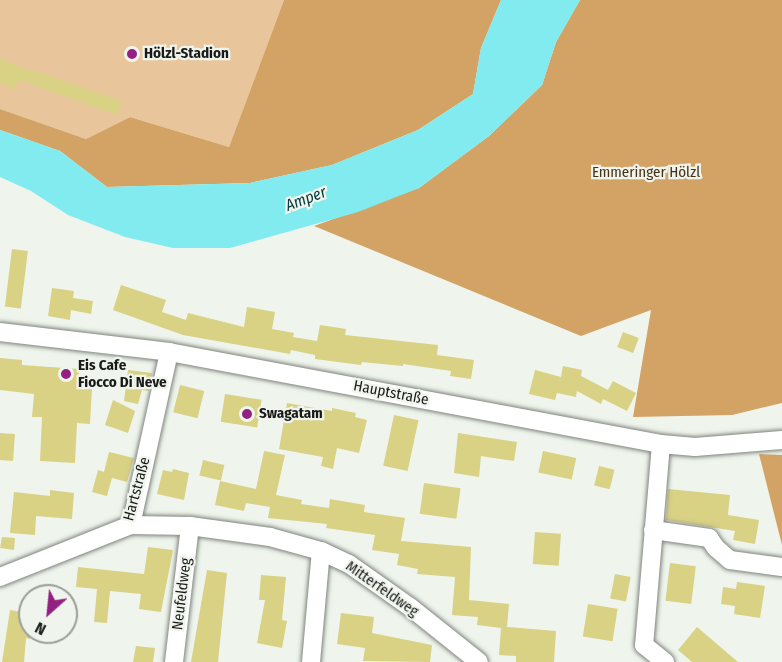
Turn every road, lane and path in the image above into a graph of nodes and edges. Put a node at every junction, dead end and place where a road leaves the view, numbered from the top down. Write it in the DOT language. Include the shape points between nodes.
graph roads {
  1 [pos="0,332"];
  2 [pos="170,352"];
  3 [pos="782,440"];
  4 [pos="661,444"];
  5 [pos="131,525"];
  6 [pos="190,526"];
  7 [pos="652,530"];
  8 [pos="321,551"];
  9 [pos="782,567"];
  10 [pos="0,577"];
  11 [pos="470,659"];
  12 [pos="174,662"];
  13 [pos="311,662"];
  14 [pos="665,662"];
  1 -- 2 [label="street, Hauptstraße"];
  2 -- 4 [label="street, Hauptstraße"];
  2 -- 5 [label="street, Hartstraße"];
  3 -- 4 [label="street, Hauptstraße" via="695,447"];
  4 -- 7 [label="street"];
  5 -- 6 [label="street, Mitterfeldweg"];
  5 -- 10 [label="street, Hartstraße"];
  6 -- 8 [label="street, Mitterfeldweg" via="270,537"];
  6 -- 12 [label="street, Neufeldweg"];
  7 -- 9 [label="street" via="709,538 730,560"];
  7 -- 14 [label="street" via="644,645"];
  8 -- 11 [label="street, Mitterfeldweg" via="384,588"];
  8 -- 13 [label="street"];
}
